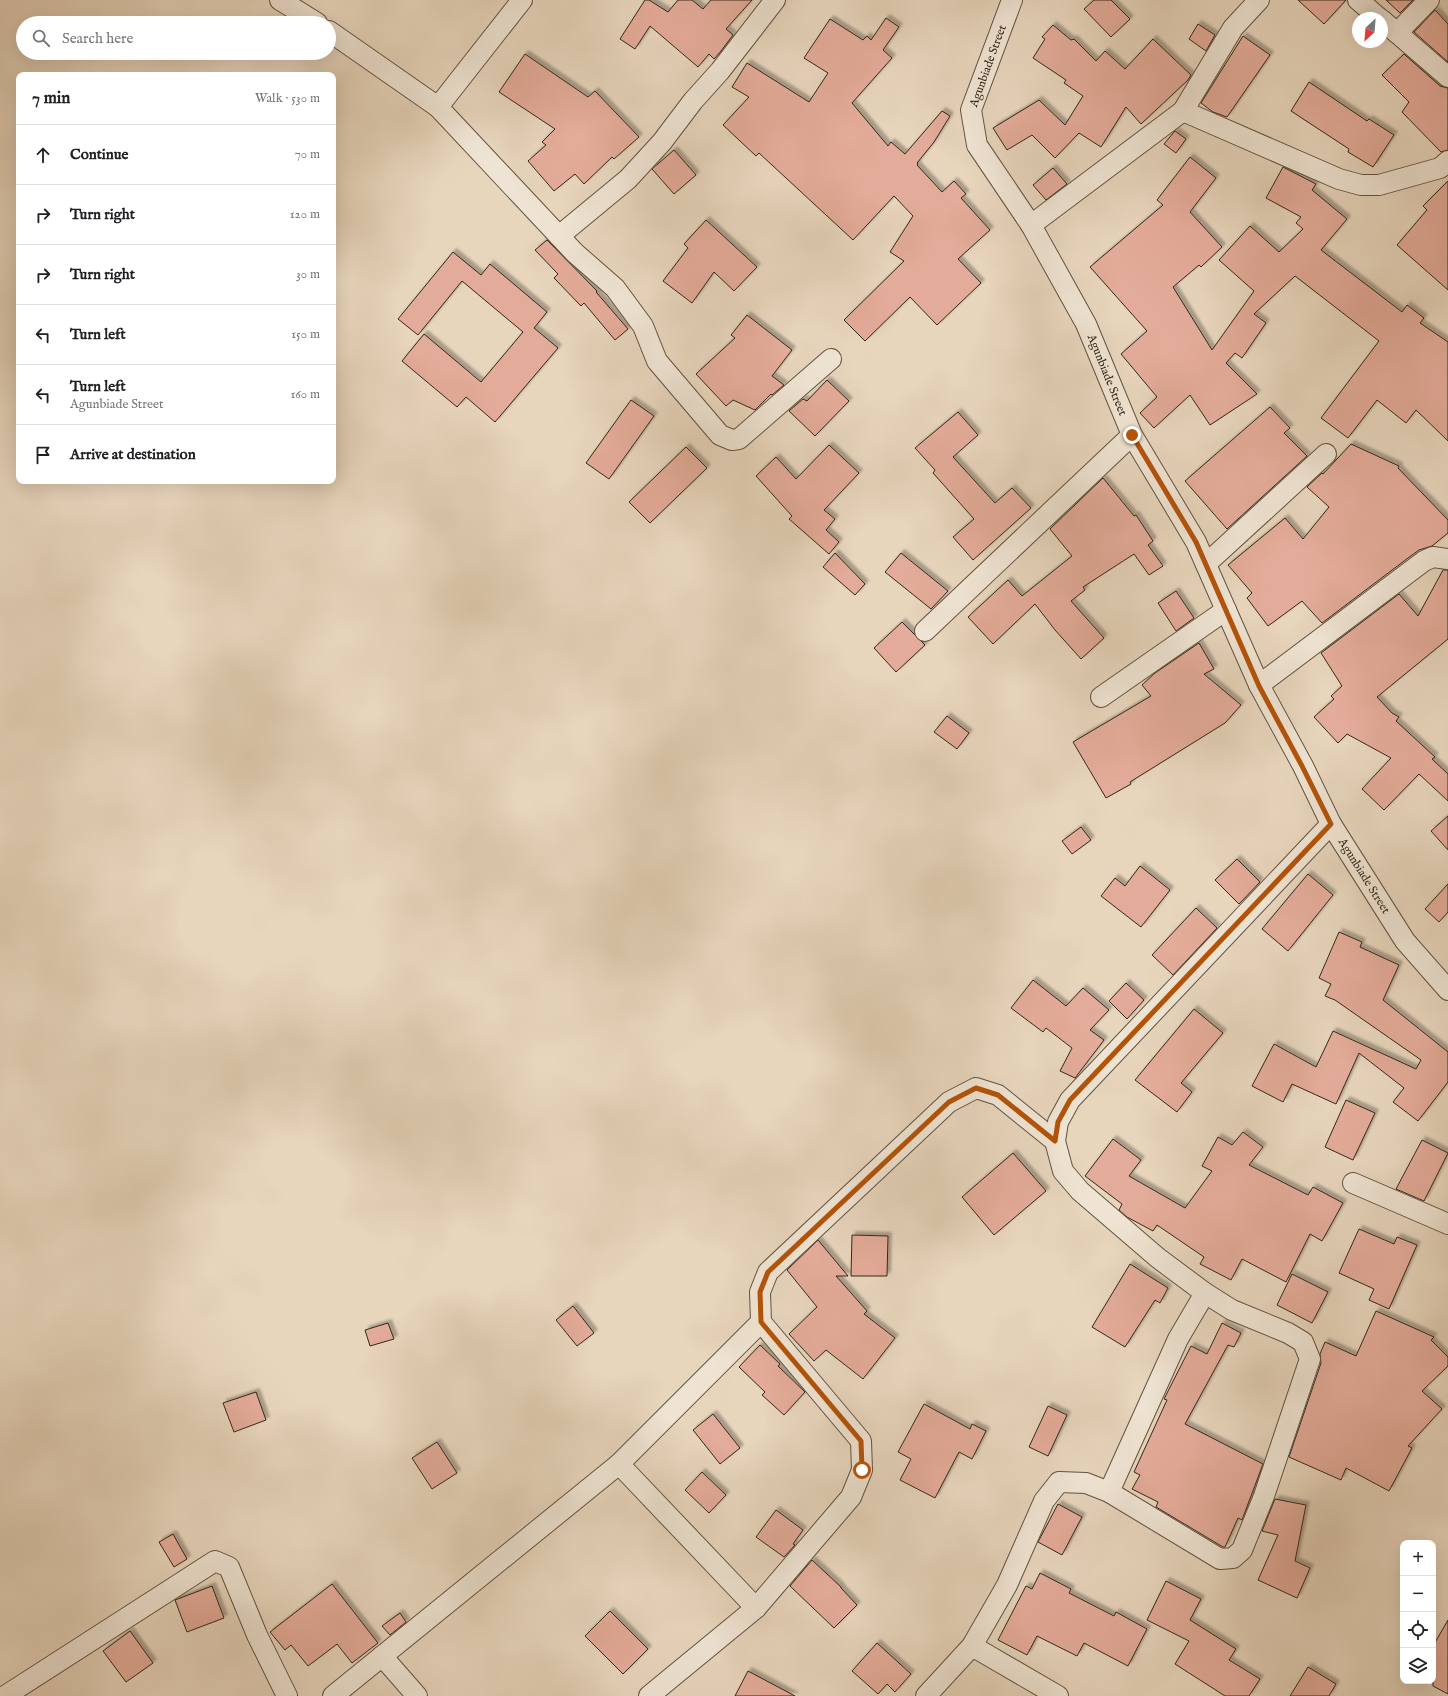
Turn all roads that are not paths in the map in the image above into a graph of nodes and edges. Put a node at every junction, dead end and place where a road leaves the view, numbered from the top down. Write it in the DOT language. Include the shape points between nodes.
graph roads {
  1 [pos="280,0"];
  2 [pos="522,0"];
  3 [pos="775,0"];
  4 [pos="1012,0"];
  5 [pos="1259,0"];
  6 [pos="1358,0"];
  7 [pos="1429,0"];
  8 [pos="1372,12"];
  9 [pos="306,16"];
  10 [pos="1388,25"];
  11 [pos="1397,33"];
  12 [pos="336,36"];
  13 [pos="1448,77"];
  14 [pos="438,107"];
  15 [pos="1183,111"];
  16 [pos="1445,168"];
  17 [pos="1031,225"];
  18 [pos="559,236"];
  19 [pos="831,359"];
  20 [pos="1132,435"];
  21 [pos="1326,454"];
  22 [pos="1448,559"];
  23 [pos="1206,564"];
  24 [pos="1226,610"];
  25 [pos="925,631"];
  26 [pos="1259,686"];
  27 [pos="1101,696"];
  28 [pos="1331,824"];
  29 [pos="1448,990"];
  30 [pos="1055,1141"];
  31 [pos="1353,1183"];
  32 [pos="1448,1224"];
  33 [pos="1205,1293"];
  34 [pos="761,1322"];
  35 [pos="619,1464"];
  36 [pos="1109,1492"];
  37 [pos="756,1608"];
  38 [pos="972,1646"];
  39 [pos="382,1656"];
  40 [pos="5,1696"];
  41 [pos="287,1696"];
  42 [pos="333,1696"];
  43 [pos="417,1696"];
  44 [pos="649,1696"];
  45 [pos="926,1696"];
  46 [pos="1058,1696"];
  1 -- 9 [label="street"];
  2 -- 14 [label="street"];
  3 -- 18 [label="street" via="662,142 628,179"];
  4 -- 17 [label="street, Agunbiade Street" via="971,110 977,145"];
  5 -- 15 [label="street" via="1233,28"];
  6 -- 8 [label="street"];
  7 -- 11 [label="street"];
  10 -- 11 [label="street"];
  11 -- 13 [label="street"];
  12 -- 14 [label="street"];
  14 -- 18 [label="street"];
  15 -- 16 [label="street" via="1361,185 1379,185"];
  15 -- 17 [label="street"];
  17 -- 20 [label="street, Agunbiade Street" via="1086,324"];
  18 -- 19 [label="street" via="615,288 644,326 657,361 720,435 732,440 739,439"];
  20 -- 23 [label="street, Agunbiade Street" via="1196,542"];
  20 -- 25 [label="street"];
  21 -- 23 [label="street"];
  22 -- 26 [label="street" via="1432,557 1424,561"];
  23 -- 24 [label="street, Agunbiade Street"];
  24 -- 26 [label="street, Agunbiade Street"];
  24 -- 27 [label="street"];
  26 -- 28 [label="street, Agunbiade Street"];
  28 -- 29 [label="street, Agunbiade Street" via="1405,941"];
  28 -- 30 [label="street" via="1070,1100 1058,1122"];
  30 -- 33 [label="street" via="1063,1171 1080,1191 1158,1258"];
  30 -- 34 [label="street" via="998,1095 976,1088 949,1102 768,1272 760,1292"];
  31 -- 32 [label="street"];
  33 -- 36 [label="street" via="1178,1339"];
  33 -- 36 [label="street" via="1232,1310 1288,1333 1303,1342 1310,1360 1264,1496 1242,1550 1233,1558 1220,1559"];
  34 -- 35 [label="street"];
  34 -- 37 [label="street" via="861,1441 862,1470 851,1497"];
  35 -- 37 [label="street"];
  35 -- 39 [label="street"];
  36 -- 38 [label="street" via="1086,1483 1059,1482 1044,1501 1007,1585"];
  37 -- 44 [label="street"];
  38 -- 45 [label="street"];
  38 -- 46 [label="street"];
  39 -- 42 [label="street"];
  39 -- 43 [label="street"];
  40 -- 41 [label="street" via="215,1561 229,1567 257,1635"];
}
